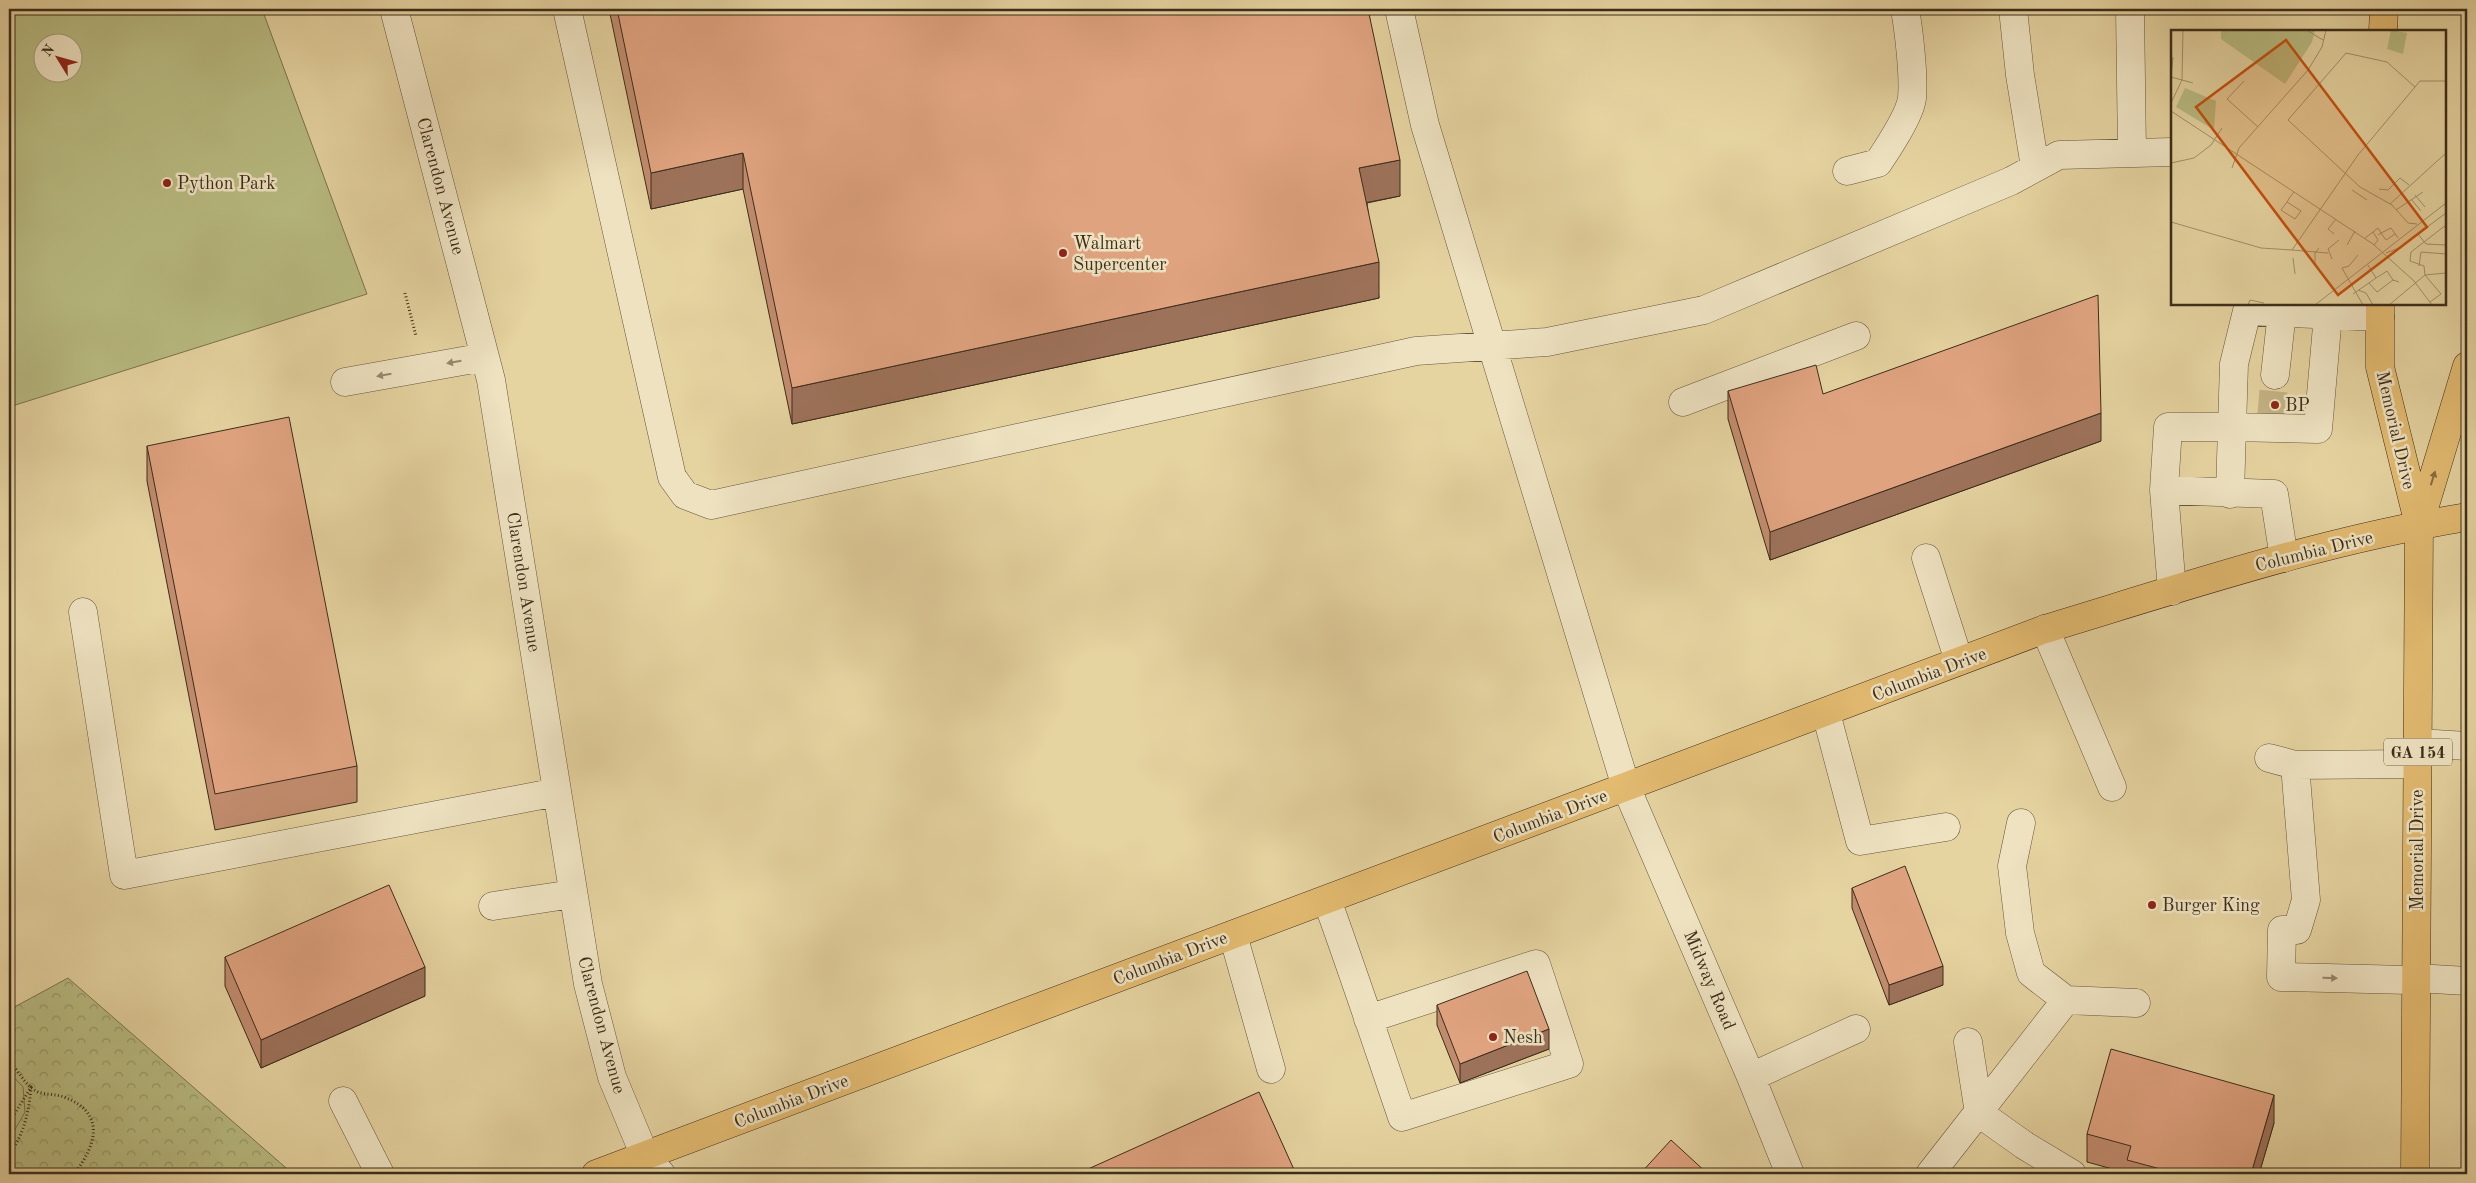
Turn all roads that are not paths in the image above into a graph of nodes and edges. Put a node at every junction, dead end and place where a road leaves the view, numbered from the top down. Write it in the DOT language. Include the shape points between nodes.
graph roads {
  1 [pos="394,9"];
  2 [pos="567,9"];
  3 [pos="1399,9"];
  4 [pos="1904,9"];
  5 [pos="2013,9"];
  6 [pos="2130,9"];
  7 [pos="2384,9"];
  8 [pos="2384,30"];
  9 [pos="2171,152"];
  10 [pos="2132,154"];
  11 [pos="2035,167"];
  12 [pos="1847,171"];
  13 [pos="2380,310"];
  14 [pos="2282,312"];
  15 [pos="2328,315"];
  16 [pos="1856,336"];
  17 [pos="1493,346"];
  18 [pos="485,357"];
  19 [pos="2467,366"];
  20 [pos="2275,375"];
  21 [pos="345,382"];
  22 [pos="1683,402"];
  23 [pos="2232,427"];
  24 [pos="2164,490"];
  25 [pos="2230,494"];
  26 [pos="2467,517"];
  27 [pos="2419,525"];
  28 [pos="1926,558"];
  29 [pos="2284,558"];
  30 [pos="2172,591"];
  31 [pos="83,612"];
  32 [pos="2045,629"];
  33 [pos="1959,661"];
  34 [pos="1826,713"];
  35 [pos="2467,746"];
  36 [pos="2418,754"];
  37 [pos="2269,758"];
  38 [pos="2295,765"];
  39 [pos="2112,787"];
  40 [pos="1626,788"];
  41 [pos="557,792"];
  42 [pos="2021,823"];
  43 [pos="1946,827"];
  44 [pos="573,894"];
  45 [pos="1327,900"];
  46 [pos="493,906"];
  47 [pos="1232,935"];
  48 [pos="2416,978"];
  49 [pos="2467,981"];
  50 [pos="2066,1000"];
  51 [pos="2136,1003"];
  52 [pos="1368,1019"];
  53 [pos="1856,1030"];
  54 [pos="1968,1042"];
  55 [pos="1271,1069"];
  56 [pos="1752,1077"];
  57 [pos="343,1101"];
  58 [pos="1979,1113"];
  59 [pos="653,1165"];
  60 [pos="380,1174"];
  61 [pos="596,1174"];
  62 [pos="1790,1174"];
  63 [pos="1930,1174"];
  64 [pos="2072,1174"];
  65 [pos="2415,1174"];
  1 -- 18 [label="street, Clarendon Avenue"];
  2 -- 17 [label="street" via="672,477 685,495 711,505 1416,351"];
  3 -- 17 [label="street, Midway Road" via="1425,125"];
  4 -- 12 [label="street" via="1909,34 1912,99 1893,141 1878,163"];
  5 -- 11 [label="street"];
  6 -- 10 [label="street"];
  7 -- 8 [label="main road"];
  9 -- 10 [label="street"];
  10 -- 11 [label="street" via="2059,155"];
  11 -- 17 [label="street" via="1948,208 1704,310 1547,342"];
  13 -- 15 [label="street"];
  13 -- 27 [label="main road, Memorial Drive / GA 154" via="2380,366"];
  14 -- 15 [label="street"];
  14 -- 20 [label="street"];
  14 -- 23 [label="street" via="2247,310 2234,364"];
  15 -- 23 [label="street" via="2318,429 2270,423"];
  16 -- 22 [label="street"];
  17 -- 40 [label="street, Midway Road"];
  18 -- 21 [label="street, one-way"];
  18 -- 41 [label="street, Clarendon Avenue" via="493,390"];
  27 -- 19 [label="main road, Memorial Drive / GA 154, one-way"];
  23 -- 24 [label="street" via="2168,427"];
  23 -- 25 [label="street"];
  24 -- 25 [label="street"];
  24 -- 30 [label="street"];
  25 -- 29 [label="street" via="2274,494"];
  26 -- 27 [label="main road, Columbia Drive"];
  27 -- 29 [label="main road, Columbia Drive"];
  27 -- 36 [label="main road, Memorial Drive / GA 154"];
  28 -- 33 [label="street"];
  29 -- 30 [label="main road, Columbia Drive"];
  30 -- 32 [label="main road, Columbia Drive"];
  31 -- 41 [label="street" via="124,875"];
  32 -- 33 [label="main road, Columbia Drive"];
  32 -- 39 [label="street"];
  33 -- 34 [label="main road, Columbia Drive"];
  34 -- 40 [label="main road, Columbia Drive"];
  34 -- 43 [label="street" via="1860,841"];
  35 -- 36 [label="street"];
  36 -- 38 [label="street"];
  36 -- 48 [label="main road, Memorial Drive / GA 154"];
  37 -- 38 [label="street"];
  38 -- 48 [label="street, one-way" via="2306,900 2297,930 2282,930 2281,977"];
  40 -- 45 [label="main road, Columbia Drive"];
  40 -- 56 [label="street, Midway Road"];
  41 -- 44 [label="street, Clarendon Avenue"];
  42 -- 50 [label="street" via="2012,866 2020,934 2031,973"];
  44 -- 46 [label="street"];
  44 -- 59 [label="street, Clarendon Avenue" via="588,984 612,1077"];
  45 -- 47 [label="main road, Columbia Drive"];
  45 -- 52 [label="street"];
  47 -- 55 [label="street"];
  47 -- 59 [label="main road, Columbia Drive"];
  48 -- 49 [label="street"];
  48 -- 65 [label="main road, Memorial Drive / GA 154"];
  50 -- 51 [label="street"];
  50 -- 58 [label="street"];
  52 -- 52 [label="street" via="1402,1117 1569,1064 1536,964"];
  53 -- 56 [label="street"];
  54 -- 58 [label="street"];
  56 -- 62 [label="street, Midway Road"];
  57 -- 60 [label="street"];
  58 -- 63 [label="street"];
  58 -- 64 [label="street"];
  59 -- 61 [label="main road, Columbia Drive"];
}
